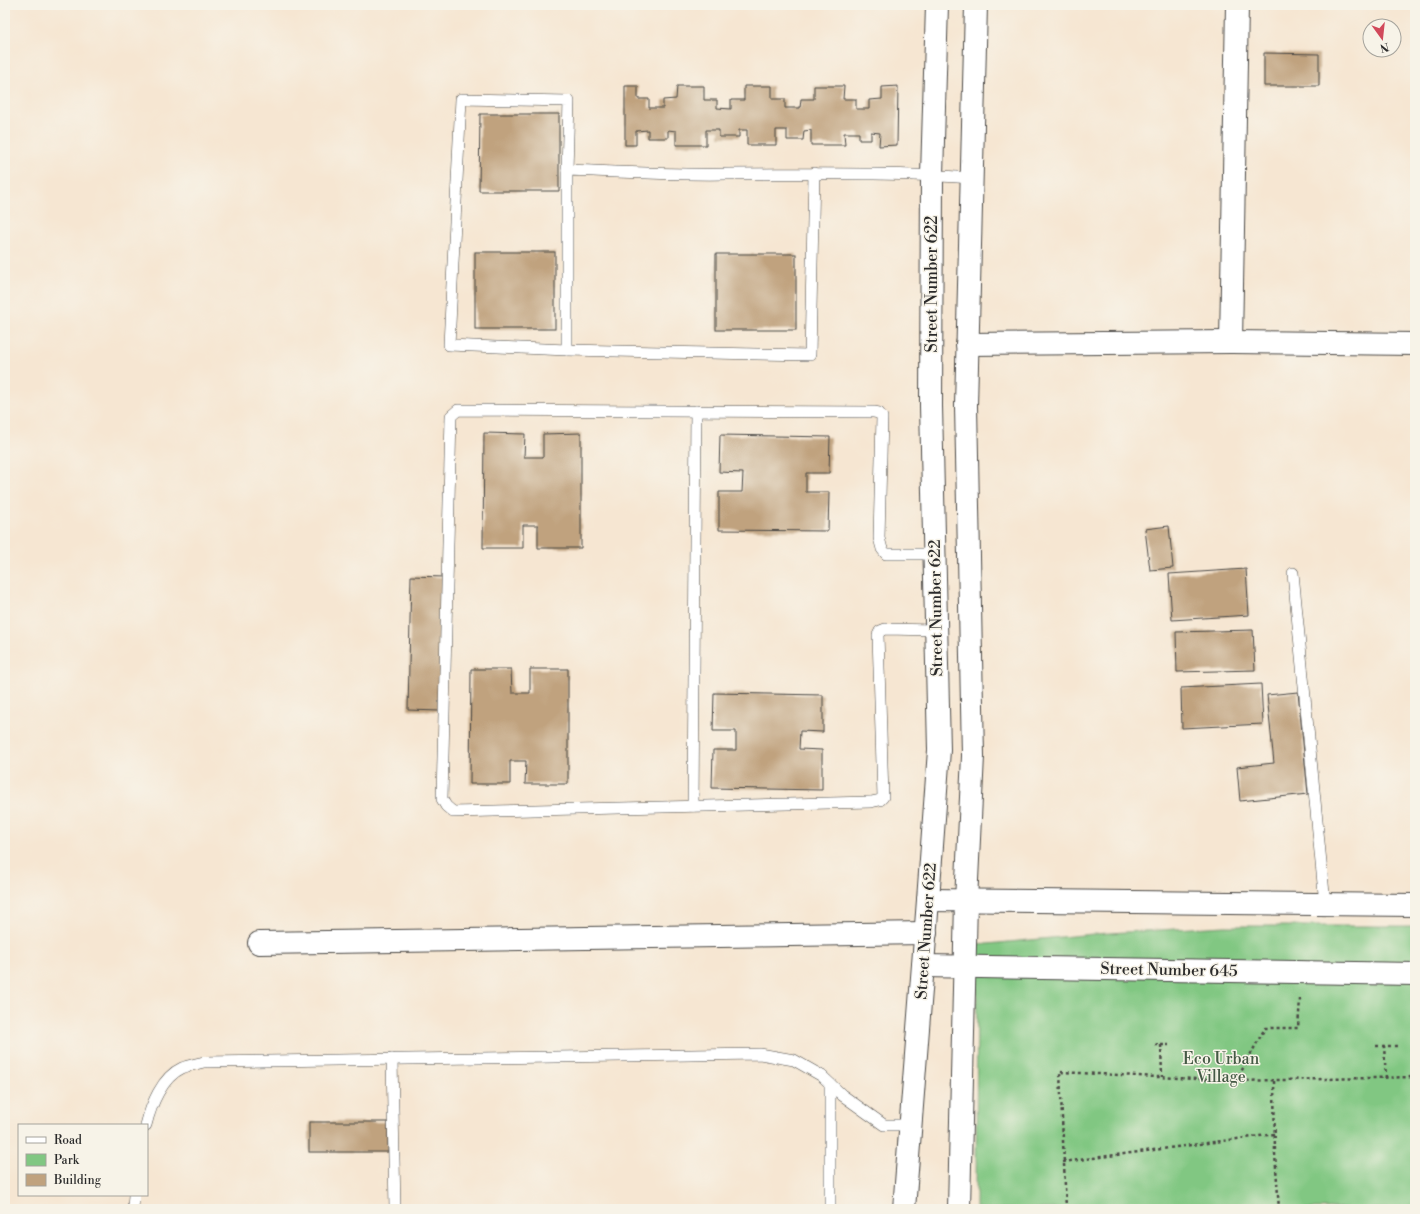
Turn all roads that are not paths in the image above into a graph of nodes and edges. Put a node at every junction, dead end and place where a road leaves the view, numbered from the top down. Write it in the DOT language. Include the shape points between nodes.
graph roads {
  1 [pos="938,5"];
  2 [pos="976,5"];
  3 [pos="1237,5"];
  4 [pos="567,170"];
  5 [pos="814,173"];
  6 [pos="932,175"];
  7 [pos="972,178"];
  8 [pos="1231,342"];
  9 [pos="967,344"];
  10 [pos="1415,344"];
  11 [pos="567,350"];
  12 [pos="696,411"];
  13 [pos="935,554"];
  14 [pos="1293,573"];
  15 [pos="936,630"];
  16 [pos="693,806"];
  17 [pos="928,900"];
  18 [pos="966,901"];
  19 [pos="1325,904"];
  20 [pos="1415,905"];
  21 [pos="926,933"];
  22 [pos="259,943"];
  23 [pos="923,966"];
  24 [pos="965,967"];
  25 [pos="1415,974"];
  26 [pos="392,1059"];
  27 [pos="830,1084"];
  28 [pos="146,1124"];
  29 [pos="910,1125"];
  30 [pos="134,1196"];
  31 [pos="132,1209"];
  32 [pos="395,1209"];
  33 [pos="830,1209"];
  34 [pos="904,1209"];
  35 [pos="959,1209"];
  1 -- 6 [label="street, Street Number 622"];
  2 -- 7 [label="street"];
  3 -- 8 [label="street"];
  4 -- 5 [label="lane" via="726,174"];
  4 -- 11 [label="lane"];
  4 -- 11 [label="lane" via="569,101 461,99 449,345"];
  5 -- 6 [label="lane"];
  5 -- 11 [label="lane" via="810,354"];
  6 -- 7 [label="lane"];
  6 -- 13 [label="street, Street Number 622"];
  7 -- 9 [label="street"];
  8 -- 9 [label="street"];
  8 -- 10 [label="street"];
  9 -- 18 [label="street" via="973,756"];
  12 -- 13 [label="lane" via="879,413 882,417 879,538 882,549 886,554"];
  12 -- 16 [label="lane"];
  12 -- 16 [label="lane" via="458,410 451,416 442,799 454,812"];
  13 -- 15 [label="street, Street Number 622"];
  14 -- 19 [label="lane"];
  15 -- 16 [label="lane" via="886,629 878,635 883,797 880,800"];
  15 -- 17 [label="street, Street Number 622" via="939,750"];
  17 -- 18 [label="street"];
  17 -- 21 [label="street, Street Number 622"];
  18 -- 19 [label="street"];
  18 -- 24 [label="street"];
  19 -- 20 [label="street"];
  21 -- 22 [label="street"];
  21 -- 23 [label="street, Street Number 622"];
  23 -- 24 [label="street, Street Number 645"];
  23 -- 29 [label="street, Street Number 622"];
  24 -- 25 [label="street, Street Number 645"];
  24 -- 35 [label="street"];
  26 -- 27 [label="lane" via="760,1054 794,1060 822,1076"];
  26 -- 28 [label="lane" via="196,1064 182,1068 166,1080 150,1109"];
  26 -- 32 [label="lane"];
  27 -- 29 [label="lane" via="884,1125"];
  27 -- 33 [label="lane"];
  29 -- 34 [label="street, Street Number 622"];
  30 -- 31 [label="lane"];
}
